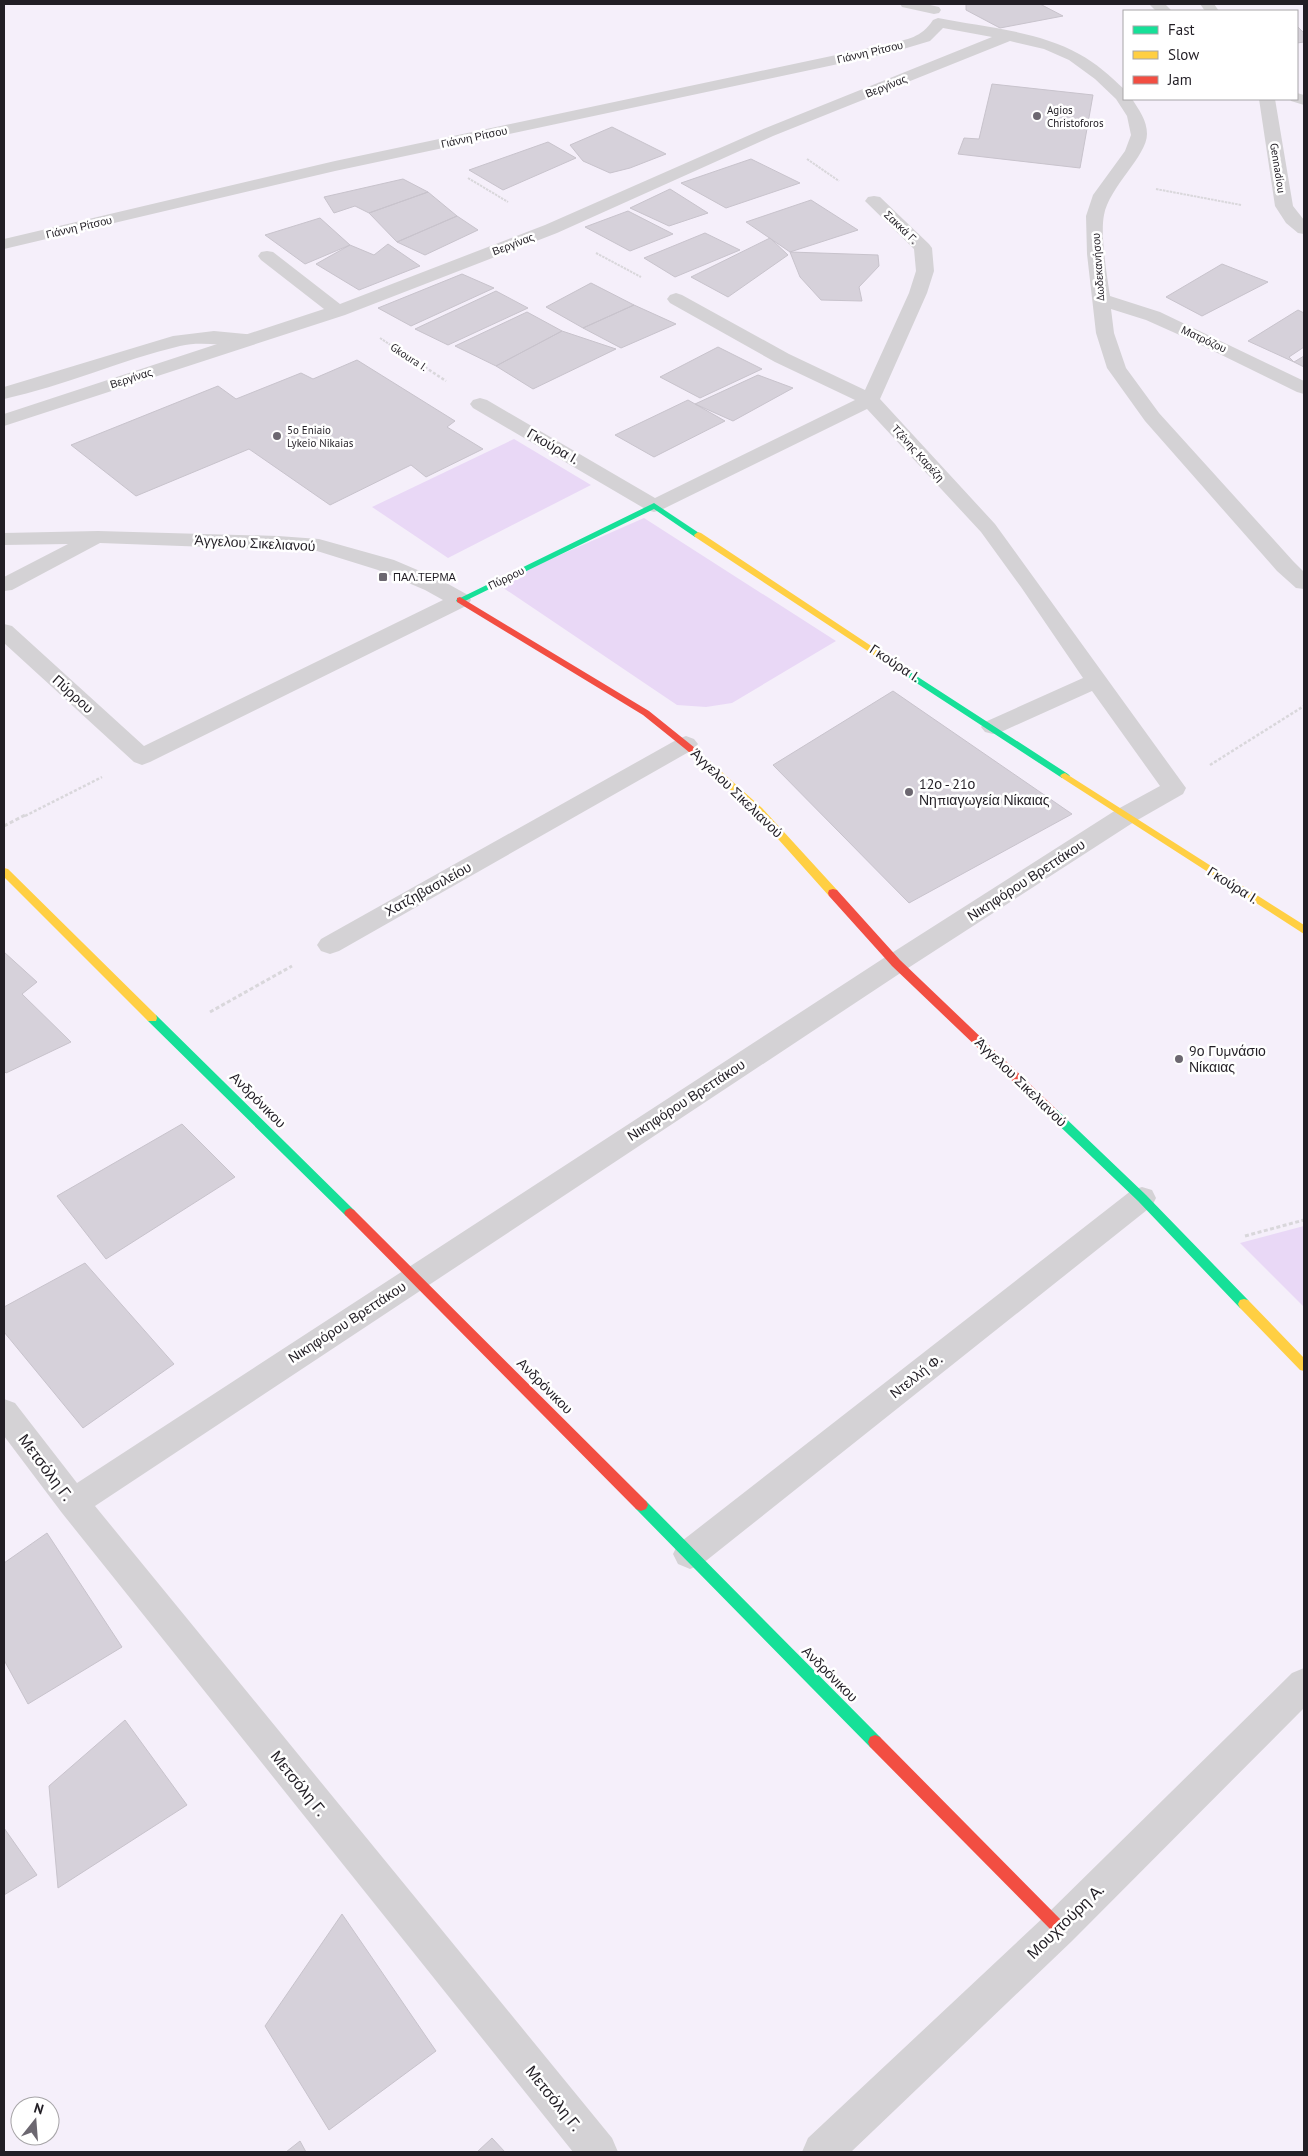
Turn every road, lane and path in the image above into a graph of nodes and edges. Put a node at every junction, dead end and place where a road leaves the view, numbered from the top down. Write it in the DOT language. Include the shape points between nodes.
graph roads {
  1 [pos="907,4"];
  2 [pos="935,12"];
  3 [pos="1010,36"];
  4 [pos="1123,98"];
  5 [pos="1125,100"];
  6 [pos="1267,100"];
  7 [pos="768,133"];
  8 [pos="1111,180"];
  9 [pos="874,201"];
  10 [pos="1284,206"];
  11 [pos="1304,229"];
  12 [pos="4,244"];
  13 [pos="267,256"];
  14 [pos="676,299"];
  15 [pos="1100,299"];
  16 [pos="338,310"];
  17 [pos="250,339"];
  18 [pos="1304,388"];
  19 [pos="4,393"];
  20 [pos="870,400"];
  21 [pos="480,404"];
  22 [pos="4,420"];
  23 [pos="654,506"];
  24 [pos="98,537"];
  25 [pos="4,539"];
  26 [pos="1304,583"];
  27 [pos="4,585"];
  28 [pos="460,600"];
  29 [pos="4,631"];
  30 [pos="1096,681"];
  31 [pos="1304,706"];
  32 [pos="993,728"];
  33 [pos="686,744"];
  34 [pos="142,757"];
  35 [pos="1174,788"];
  36 [pos="1125,816"];
  37 [pos="4,826"];
  38 [pos="4,871"];
  39 [pos="1304,930"];
  40 [pos="330,945"];
  41 [pos="896,963"];
  42 [pos="171,1034"];
  43 [pos="1142,1198"];
  44 [pos="1304,1220"];
  45 [pos="1191,1251"];
  46 [pos="415,1276"];
  47 [pos="1304,1366"];
  48 [pos="4,1412"];
  49 [pos="72,1503"];
  50 [pos="690,1554"];
  51 [pos="1304,1684"];
  52 [pos="1059,1928"];
  53 [pos="598,2152"];
  54 [pos="822,2152"];
  1 -- 2 [label="street, Δωδεκανήσου"];
  2 -- 3 [label="street, Δωδεκανήσου"];
  2 -- 12 [label="street, Γιάννη Ρίτσου" via="935,31 890,48 335,166"];
  3 -- 4 [label="street, Δωδεκανήσου" via="1049,46 1074,57 1102,76"];
  3 -- 7 [label="street, Βεργίνας"];
  5 -- 8 [label="street, Δωδεκανήσου" via="1135,116 1138,134 1133,151"];
  6 -- 10 [label="street, Gennadiou"];
  7 -- 9 [label="path, Σακκά Γ."];
  7 -- 16 [label="street, Βεργίνας" via="552,229"];
  8 -- 10 [label="path" via="1255,208"];
  8 -- 15 [label="street, Δωδεκανήσου" via="1102,195 1096,216"];
  9 -- 20 [label="street, Σακκά Γ." via="923,248 925,271"];
  10 -- 11 [label="street, Gennadiou"];
  13 -- 16 [label="street"];
  14 -- 20 [label="street, Τζένης Καρέζη" via="782,358"];
  15 -- 18 [label="street, Ματρόζου" via="1192,333"];
  15 -- 26 [label="street, Δωδεκανήσου" via="1105,333 1117,368 1152,417 1285,566"];
  16 -- 17 [label="street, Βεργίνας"];
  16 -- 21 [label="path, Gkoura I."];
  17 -- 19 [label="street" via="214,337 180,340"];
  17 -- 22 [label="street, Βεργίνας"];
  20 -- 23 [label="street, Πύρρου"];
  20 -- 30 [label="street, Τζένης Καρέζη" via="988,528"];
  21 -- 23 [label="street, Γκούρα Ι."];
  23 -- 28 [label="street, Πύρρου"];
  23 -- 32 [label="street, Γκούρα Ι."];
  24 -- 25 [label="street, Άγγελου Σικελιανού"];
  24 -- 27 [label="street"];
  24 -- 28 [label="street, Άγγελου Σικελιανού" via="318,545 386,565 433,584"];
  28 -- 33 [label="street, Άγγελου Σικελιανού" via="646,713"];
  28 -- 34 [label="street, Πύρρου"];
  29 -- 34 [label="street, Πύρρου"];
  30 -- 32 [label="street"];
  30 -- 35 [label="street, Τζένης Καρέζη"];
  31 -- 35 [label="path"];
  32 -- 36 [label="street, Γκούρα Ι."];
  33 -- 40 [label="street, Χατζηβασιλείου"];
  33 -- 41 [label="street, Άγγελου Σικελιανού" via="758,810"];
  34 -- 37 [label="path"];
  35 -- 36 [label="street, Νικηφόρου Βρεττάκου"];
  36 -- 39 [label="street, Γκούρα Ι."];
  36 -- 41 [label="street, Νικηφόρου Βρεττάκου"];
  38 -- 42 [label="street, Ανδρόνικου"];
  40 -- 42 [label="path"];
  41 -- 43 [label="street, Άγγελου Σικελιανού"];
  41 -- 46 [label="street, Νικηφόρου Βρεττάκου"];
  42 -- 46 [label="street, Ανδρόνικου"];
  43 -- 45 [label="street, Άγγελου Σικελιανού"];
  43 -- 50 [label="street, Ντελλή Φ."];
  44 -- 45 [label="path"];
  45 -- 47 [label="street, Άγγελου Σικελιανού"];
  46 -- 49 [label="street, Νικηφόρου Βρεττάκου"];
  46 -- 50 [label="street, Ανδρόνικου"];
  48 -- 49 [label="street, Μετσόλη Γ."];
  49 -- 53 [label="street, Μετσόλη Γ."];
  50 -- 52 [label="street, Ανδρόνικου"];
  51 -- 52 [label="street, Μουχτούρη Α."];
  52 -- 54 [label="street, Μουχτούρη Α."];
}
